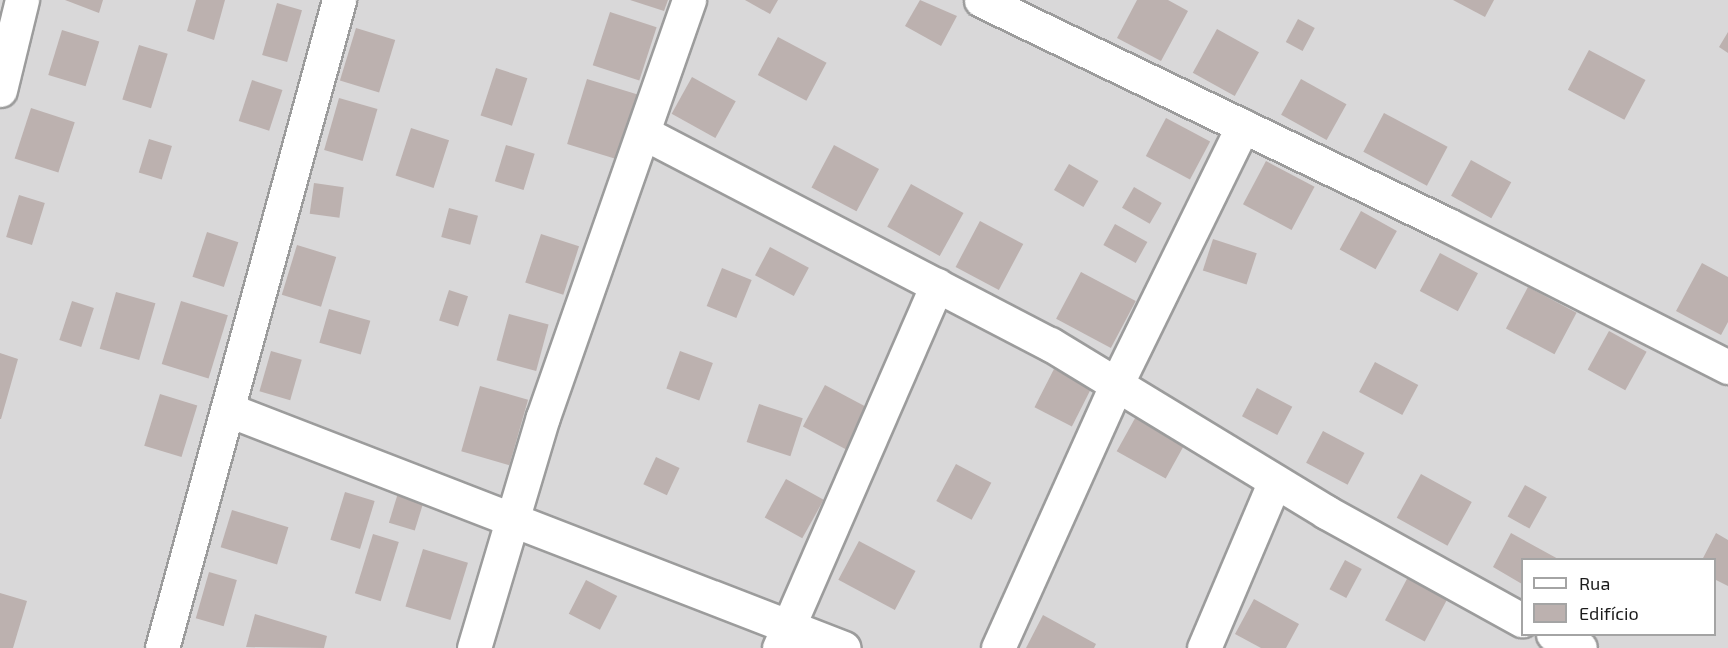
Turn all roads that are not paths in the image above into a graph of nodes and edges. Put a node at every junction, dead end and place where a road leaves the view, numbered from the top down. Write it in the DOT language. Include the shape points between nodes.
graph roads {
  1 [pos="22,0"];
  2 [pos="339,0"];
  3 [pos="689,0"];
  4 [pos="981,0"];
  5 [pos="0,90"];
  6 [pos="1243,126"];
  7 [pos="644,133"];
  8 [pos="937,285"];
  9 [pos="1728,367"];
  10 [pos="1117,383"];
  11 [pos="229,410"];
  12 [pos="1275,481"];
  13 [pos="515,520"];
  14 [pos="1521,619"];
  15 [pos="785,636"];
  16 [pos="1557,636"];
  17 [pos="162,648"];
  18 [pos="474,648"];
  19 [pos="844,648"];
  20 [pos="998,648"];
  21 [pos="1204,648"];
  22 [pos="1580,648"];
  1 -- 5 [label="street"];
  2 -- 11 [label="street"];
  3 -- 7 [label="street"];
  4 -- 6 [label="street"];
  6 -- 9 [label="street"];
  6 -- 10 [label="street"];
  7 -- 8 [label="street"];
  7 -- 13 [label="street" via="543,417"];
  8 -- 10 [label="street"];
  8 -- 15 [label="street"];
  10 -- 12 [label="street"];
  10 -- 20 [label="street"];
  11 -- 13 [label="street"];
  11 -- 17 [label="street"];
  12 -- 14 [label="street"];
  12 -- 21 [label="street"];
  13 -- 15 [label="street"];
  13 -- 18 [label="street"];
  15 -- 19 [label="street"];
  16 -- 22 [label="street"];
}
